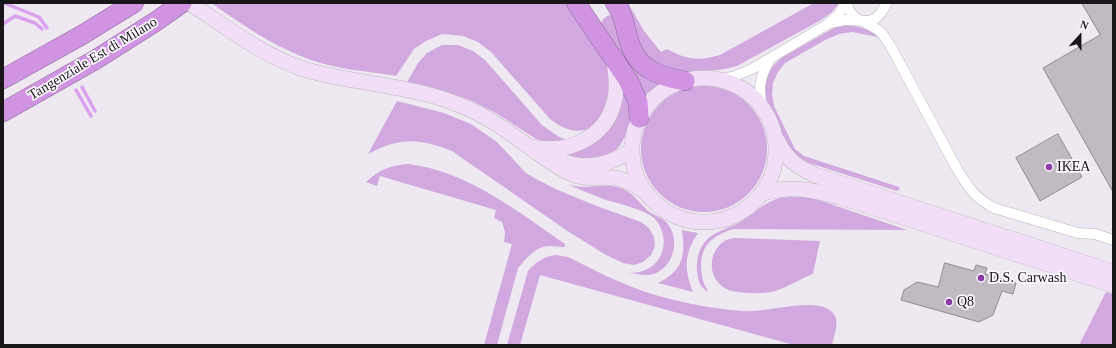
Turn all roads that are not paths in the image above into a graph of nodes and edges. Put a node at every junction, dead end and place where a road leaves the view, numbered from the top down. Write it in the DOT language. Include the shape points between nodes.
graph roads {
  1 [pos="134,3"];
  2 [pos="182,3"];
  3 [pos="190,3"];
  4 [pos="576,3"];
  5 [pos="615,3"];
  6 [pos="847,3"];
  7 [pos="884,5"];
  8 [pos="859,20"];
  9 [pos="828,24"];
  10 [pos="890,45"];
  11 [pos="613,55"];
  12 [pos="772,56"];
  13 [pos="3,79"];
  14 [pos="722,79"];
  15 [pos="685,81"];
  16 [pos="762,106"];
  17 [pos="3,112"];
  18 [pos="639,118"];
  19 [pos="776,137"];
  20 [pos="527,145"];
  21 [pos="632,149"];
  22 [pos="541,155"];
  23 [pos="646,193"];
  24 [pos="762,193"];
  25 [pos="965,224"];
  26 [pos="1113,240"];
  27 [pos="1113,263"];
  28 [pos="1113,272"];
  29 [pos="1113,285"];
  1 -- 13 [label="highway, Tangenziale Est di Milano"];
  2 -- 17 [label="highway, Tangenziale Est di Milano" via="95,60"];
  3 -- 20 [label="main road" via="257,47 290,64 321,74 434,96 464,106 486,117"];
  4 -- 11 [label="highway"];
  5 -- 15 [label="highway" via="624,20 631,49 643,65 666,77"];
  6 -- 8 [label="street" via="850,13"];
  6 -- 9 [label="street"];
  7 -- 8 [label="street" via="874,19"];
  7 -- 10 [label="street" via="884,25"];
  8 -- 9 [label="street" via="840,20"];
  8 -- 10 [label="street" via="880,32"];
  9 -- 12 [label="street"];
  10 -- 26 [label="street" via="957,169 968,188 979,199 994,208 1078,233 1095,234"];
  11 -- 18 [label="highway" via="634,91"];
  11 -- 20 [label="main road" via="617,90 614,105 600,128 584,141 566,148 549,149"];
  12 -- 14 [label="street" via="747,71"];
  12 -- 16 [label="street" via="760,81"];
  14 -- 15 [label="main road" via="706,77"];
  14 -- 16 [label="main road" via="743,89"];
  15 -- 18 [label="main road" via="669,86 654,96"];
  16 -- 19 [label="main road" via="771,120"];
  18 -- 21 [label="main road"];
  19 -- 24 [label="main road" via="776,163 769,184"];
  19 -- 25 [label="main road" via="786,156 807,171"];
  20 -- 22 [label="main road"];
  21 -- 22 [label="main road" via="608,163 590,166 576,165"];
  21 -- 23 [label="main road" via="634,170"];
  22 -- 23 [label="main road" via="575,175 624,180"];
  23 -- 24 [label="main road" via="662,209 675,216 707,222 719,221 741,212"];
  24 -- 29 [label="main road" via="793,188 840,197"];
  25 -- 27 [label="main road" via="1030,236"];
  25 -- 28 [label="main road"];
}
